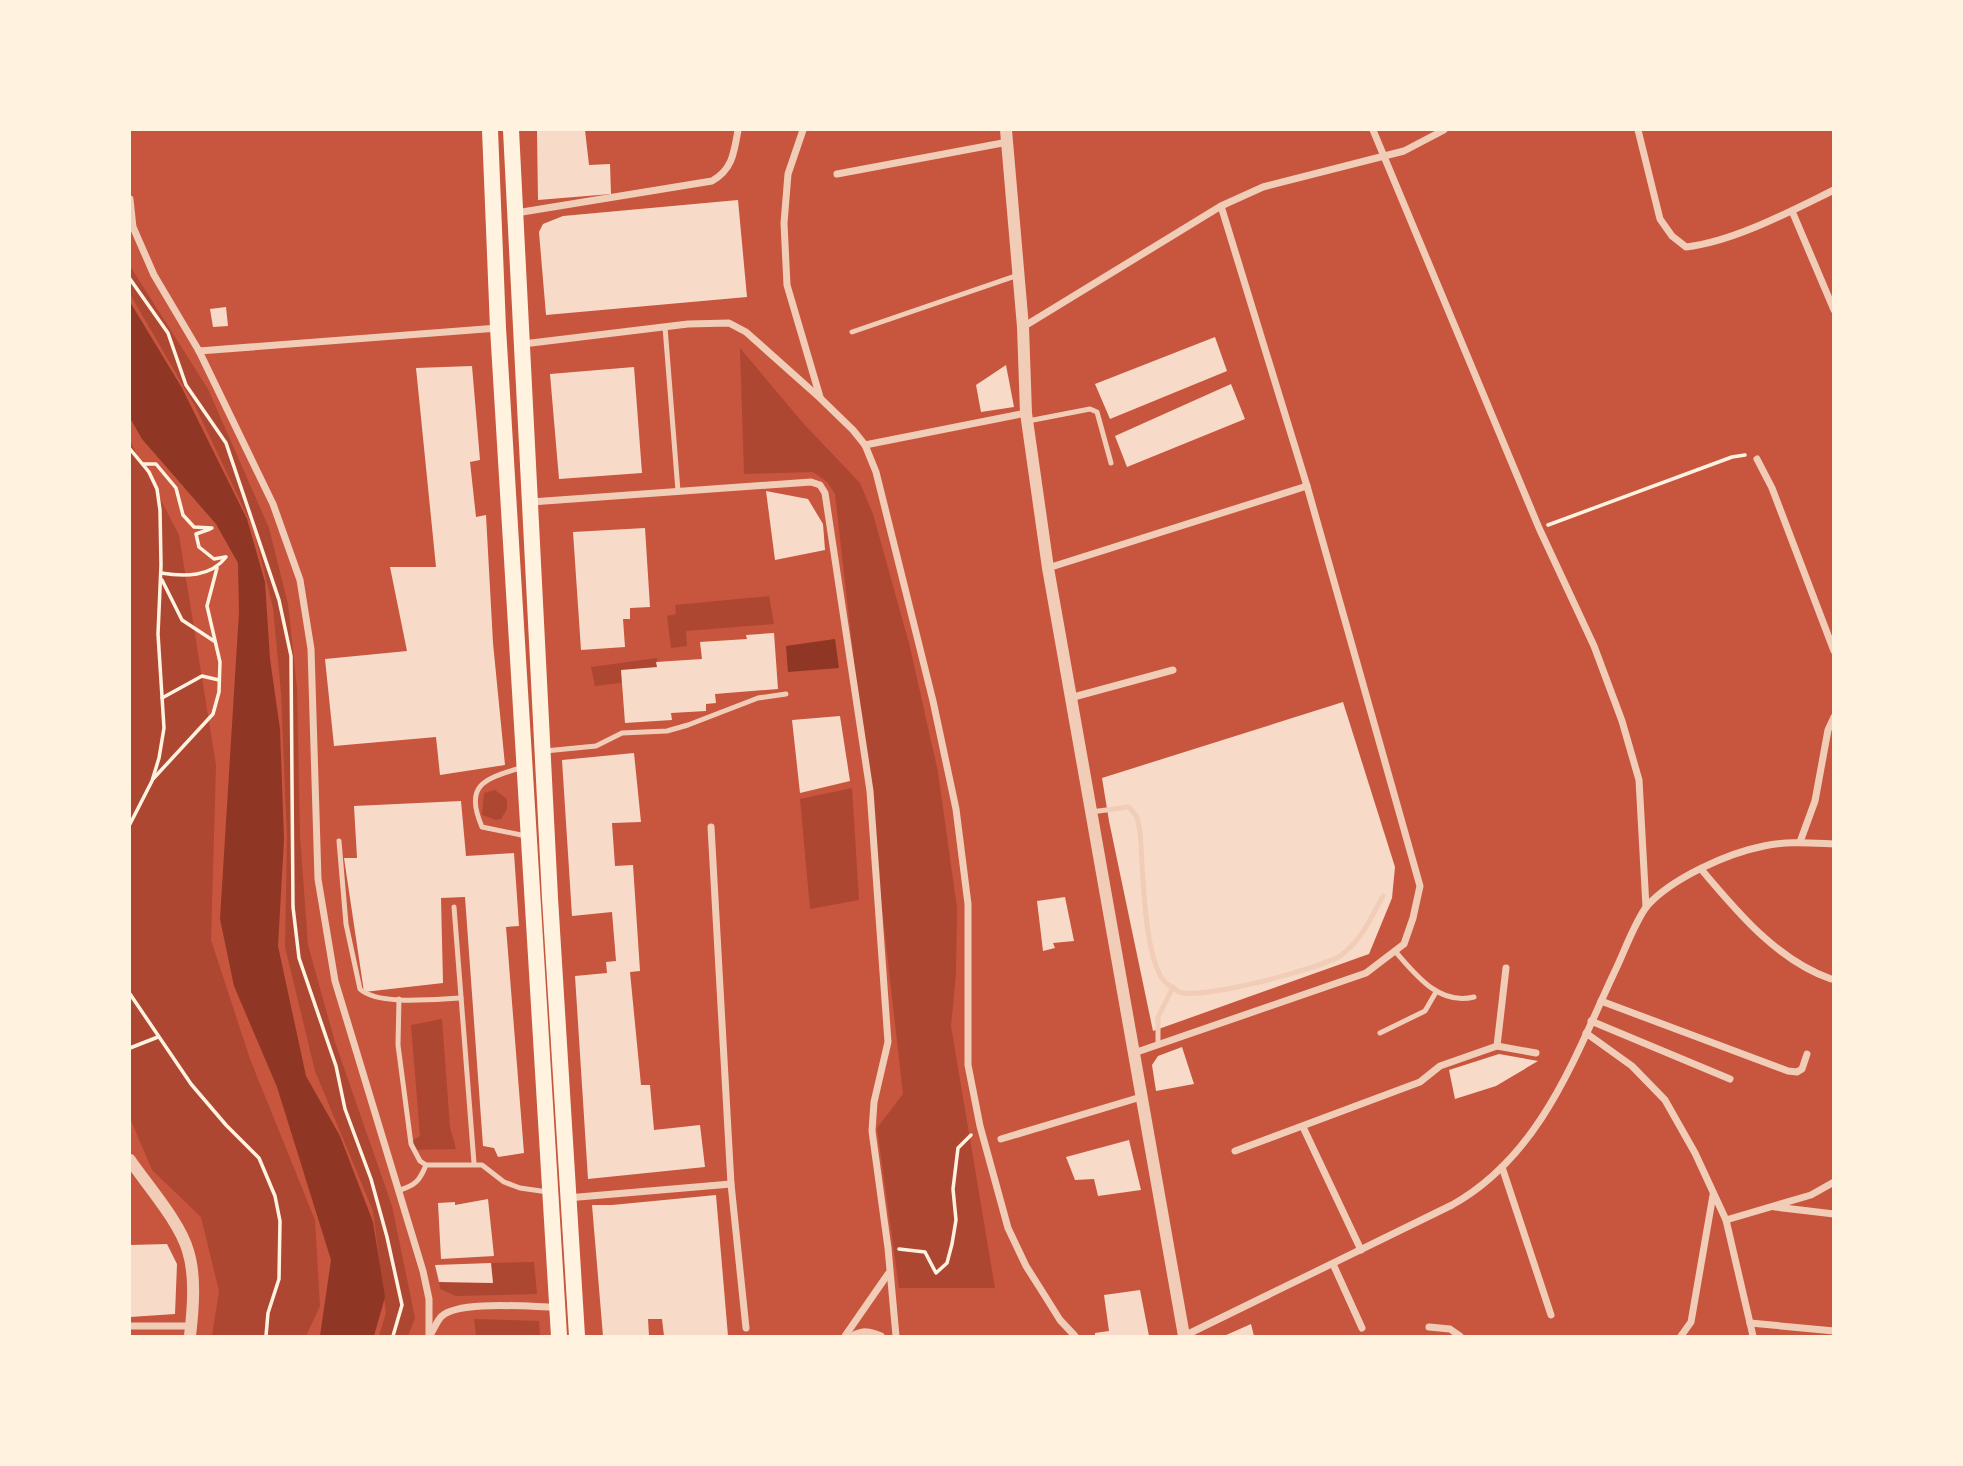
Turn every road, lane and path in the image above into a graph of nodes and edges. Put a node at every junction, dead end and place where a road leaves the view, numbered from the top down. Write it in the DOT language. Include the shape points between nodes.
graph roads {
  1 [pos="490,130"];
  2 [pos="511,130"];
  3 [pos="738,130"];
  4 [pos="803,130"];
  5 [pos="1373,130"];
  6 [pos="1444,130"];
  7 [pos="1638,130"];
  8 [pos="1007,136"];
  9 [pos="1384,156"];
  10 [pos="837,174"];
  11 [pos="1833,190"];
  12 [pos="130,199"];
  13 [pos="1221,206"];
  14 [pos="1792,211"];
  15 [pos="515,213"];
  16 [pos="1018,275"];
  17 [pos="130,279"];
  18 [pos="1833,310"];
  19 [pos="665,327"];
  20 [pos="1023,327"];
  21 [pos="498,328"];
  22 [pos="852,332"];
  23 [pos="521,344"];
  24 [pos="199,351"];
  25 [pos="820,398"];
  26 [pos="1027,417"];
  27 [pos="865,445"];
  28 [pos="130,449"];
  29 [pos="1757,458"];
  30 [pos="1111,463"];
  31 [pos="143,464"];
  32 [pos="1307,486"];
  33 [pos="678,491"];
  34 [pos="529,502"];
  35 [pos="1539,528"];
  36 [pos="217,568"];
  37 [pos="1048,568"];
  38 [pos="161,575"];
  39 [pos="214,642"];
  40 [pos="1833,651"];
  41 [pos="1173,670"];
  42 [pos="219,680"];
  43 [pos="786,694"];
  44 [pos="162,698"];
  45 [pos="1070,698"];
  46 [pos="1833,717"];
  47 [pos="542,751"];
  48 [pos="526,766"];
  49 [pos="152,781"];
  50 [pos="1091,812"];
  51 [pos="130,824"];
  52 [pos="710,827"];
  53 [pos="530,837"];
  54 [pos="339,841"];
  55 [pos="1800,842"];
  56 [pos="1833,844"];
  57 [pos="1701,869"];
  58 [pos="1383,896"];
  59 [pos="454,907"];
  60 [pos="1646,907"];
  61 [pos="1395,951"];
  62 [pos="1506,968"];
  63 [pos="1831,979"];
  64 [pos="1172,987"];
  65 [pos="1436,992"];
  66 [pos="130,994"];
  67 [pos="1474,997"];
  68 [pos="461,998"];
  69 [pos="399,999"];
  70 [pos="1601,1001"];
  71 [pos="1591,1021"];
  72 [pos="1380,1033"];
  73 [pos="1586,1033"];
  74 [pos="158,1037"];
  75 [pos="1158,1045"];
  76 [pos="1497,1046"];
  77 [pos="130,1048"];
  78 [pos="1134,1053"];
  79 [pos="1536,1053"];
  80 [pos="1807,1054"];
  81 [pos="1730,1079"];
  82 [pos="1141,1097"];
  83 [pos="980,1126"];
  84 [pos="1303,1128"];
  85 [pos="1001,1139"];
  86 [pos="1235,1151"];
  87 [pos="474,1163"];
  88 [pos="426,1165"];
  89 [pos="132,1166"];
  90 [pos="1502,1167"];
  91 [pos="1833,1182"];
  92 [pos="731,1184"];
  93 [pos="400,1190"];
  94 [pos="1714,1194"];
  95 [pos="559,1195"];
  96 [pos="1771,1207"];
  97 [pos="1833,1214"];
  98 [pos="1726,1220"];
  99 [pos="888,1248"];
  100 [pos="1361,1250"];
  101 [pos="1333,1264"];
  102 [pos="889,1274"];
  103 [pos="557,1307"];
  104 [pos="1551,1315"];
  105 [pos="1750,1322"];
  106 [pos="130,1326"];
  107 [pos="1429,1327"];
  108 [pos="746,1328"];
  109 [pos="1362,1328"];
  110 [pos="191,1331"];
  111 [pos="1833,1331"];
  112 [pos="266,1336"];
  113 [pos="393,1336"];
  114 [pos="430,1336"];
  115 [pos="559,1336"];
  116 [pos="577,1336"];
  117 [pos="845,1336"];
  118 [pos="852,1336"];
  119 [pos="881,1336"];
  120 [pos="896,1336"];
  121 [pos="1075,1336"];
  122 [pos="1184,1336"];
  123 [pos="1460,1336"];
  124 [pos="1681,1336"];
  125 [pos="1754,1336"];
  1 -- 21 [label="main road"];
  2 -- 15 [label="main road"];
  3 -- 15 [label="street" via="733,158 712,181"];
  4 -- 25 [label="street" via="788,174 783,223 786,285"];
  5 -- 9 [label="street"];
  6 -- 9 [label="street"];
  7 -- 14 [label="street" via="1660,219 1686,247 1706,245"];
  8 -- 10 [label="street"];
  8 -- 16 [label="street"];
  9 -- 13 [label="street" via="1263,187"];
  9 -- 35 [label="street"];
  11 -- 14 [label="street"];
  12 -- 24 [label="street" via="133,227 154,275"];
  13 -- 20 [label="street"];
  13 -- 32 [label="street"];
  14 -- 18 [label="street"];
  15 -- 23 [label="main road"];
  16 -- 20 [label="street"];
  16 -- 22 [label="lane"];
  17 -- 113 [label="path" via="167,333 187,385 226,443 279,600 291,656 293,906 299,958 387,1237 402,1305"];
  19 -- 23 [label="street"];
  19 -- 25 [label="street" via="729,323 746,332"];
  19 -- 33 [label="lane"];
  20 -- 26 [label="street"];
  21 -- 24 [label="street"];
  21 -- 48 [label="main road"];
  23 -- 34 [label="main road"];
  24 -- 93 [label="street" via="273,504 300,580 311,649 318,879 330,956 338,995"];
  25 -- 27 [label="street"];
  26 -- 27 [label="street"];
  26 -- 30 [label="lane" via="1097,412"];
  26 -- 37 [label="street"];
  27 -- 83 [label="street" via="879,485 956,809 968,904 968,1065"];
  28 -- 31 [label="path"];
  29 -- 35 [label="path" via="1751,454 1732,457"];
  29 -- 40 [label="street"];
  31 -- 36 [label="path" via="156,464 176,488 183,515 194,527 212,528 196,534 199,547 214,559 226,557"];
  31 -- 38 [label="path" via="157,489"];
  32 -- 37 [label="street"];
  32 -- 61 [label="street" via="1420,886 1404,944"];
  33 -- 34 [label="street"];
  33 -- 99 [label="street" via="811,482 825,493 870,791 888,1042 872,1131"];
  34 -- 47 [label="main road"];
  35 -- 60 [label="street" via="1594,646 1626,733 1639,780"];
  36 -- 38 [label="path"];
  36 -- 39 [label="path" via="207,606"];
  37 -- 45 [label="street"];
  38 -- 39 [label="path" via="182,620"];
  38 -- 44 [label="path"];
  39 -- 42 [label="path"];
  41 -- 45 [label="street"];
  42 -- 44 [label="path" via="202,676"];
  42 -- 49 [label="path" via="212,714"];
  43 -- 47 [label="lane" via="758,698 667,731 622,733 596,746"];
  44 -- 49 [label="path" via="164,728"];
  45 -- 50 [label="street"];
  46 -- 55 [label="street" via="1815,801"];
  47 -- 95 [label="main road"];
  48 -- 53 [label="main road"];
  48 -- 53 [label="lane" via="484,782 476,790 475,812 482,827"];
  49 -- 51 [label="path"];
  50 -- 64 [label="lane" via="1129,807 1137,817 1149,940 1156,966"];
  50 -- 78 [label="street"];
  52 -- 92 [label="street"];
  53 -- 95 [label="main road"];
  54 -- 69 [label="lane" via="346,924 360,989 367,995"];
  55 -- 56 [label="street"];
  55 -- 57 [label="street" via="1766,845"];
  57 -- 60 [label="street" via="1673,883"];
  57 -- 63 [label="street" via="1738,913 1782,951 1807,970"];
  58 -- 64 [label="lane" via="1359,939 1338,957 1217,991 1180,992"];
  59 -- 68 [label="lane"];
  60 -- 70 [label="street"];
  61 -- 65 [label="lane"];
  61 -- 75 [label="street" via="1366,973"];
  62 -- 76 [label="street"];
  64 -- 75 [label="lane" via="1158,1017"];
  65 -- 67 [label="lane" via="1462,1000"];
  65 -- 72 [label="lane" via="1425,1011"];
  66 -- 74 [label="path"];
  68 -- 69 [label="lane"];
  68 -- 87 [label="lane"];
  69 -- 88 [label="lane" via="398,1045 411,1144"];
  70 -- 71 [label="street"];
  70 -- 80 [label="street" via="1788,1071 1802,1069"];
  71 -- 73 [label="street"];
  71 -- 81 [label="street"];
  73 -- 90 [label="street" via="1546,1113"];
  73 -- 94 [label="street" via="1632,1066 1665,1100"];
  74 -- 77 [label="path"];
  74 -- 112 [label="path" via="191,1084 259,1158 275,1196 281,1221 279,1279"];
  75 -- 78 [label="street"];
  76 -- 79 [label="street"];
  76 -- 84 [label="street" via="1440,1066 1420,1082"];
  78 -- 82 [label="street"];
  82 -- 85 [label="street"];
  82 -- 122 [label="street"];
  83 -- 99 [label="path" via="958,1148 953,1189 956,1220 947,1263 936,1273 925,1252"];
  83 -- 121 [label="street" via="1008,1228 1026,1266"];
  84 -- 86 [label="street"];
  84 -- 100 [label="street"];
  87 -- 88 [label="lane"];
  87 -- 95 [label="lane" via="504,1182"];
  88 -- 93 [label="lane" via="414,1186"];
  89 -- 110 [label="street" via="188,1249"];
  90 -- 100 [label="street" via="1461,1200"];
  90 -- 104 [label="street"];
  91 -- 96 [label="street" via="1811,1195"];
  92 -- 95 [label="street"];
  92 -- 108 [label="street"];
  93 -- 114 [label="street" via="429,1299"];
  94 -- 98 [label="street"];
  94 -- 124 [label="street" via="1691,1322"];
  95 -- 103 [label="main road"];
  95 -- 116 [label="main road"];
  96 -- 97 [label="street"];
  96 -- 98 [label="street"];
  98 -- 105 [label="street"];
  99 -- 102 [label="street"];
  100 -- 101 [label="street"];
  101 -- 109 [label="street"];
  101 -- 122 [label="street"];
  102 -- 117 [label="street"];
  102 -- 120 [label="street"];
  103 -- 114 [label="street" via="458,1308 442,1316"];
  103 -- 115 [label="main road"];
  105 -- 111 [label="street"];
  105 -- 125 [label="street"];
  106 -- 110 [label="street"];
  107 -- 123 [label="street" via="1450,1329"];
  118 -- 119 [label="street" via="870,1331"];
}
